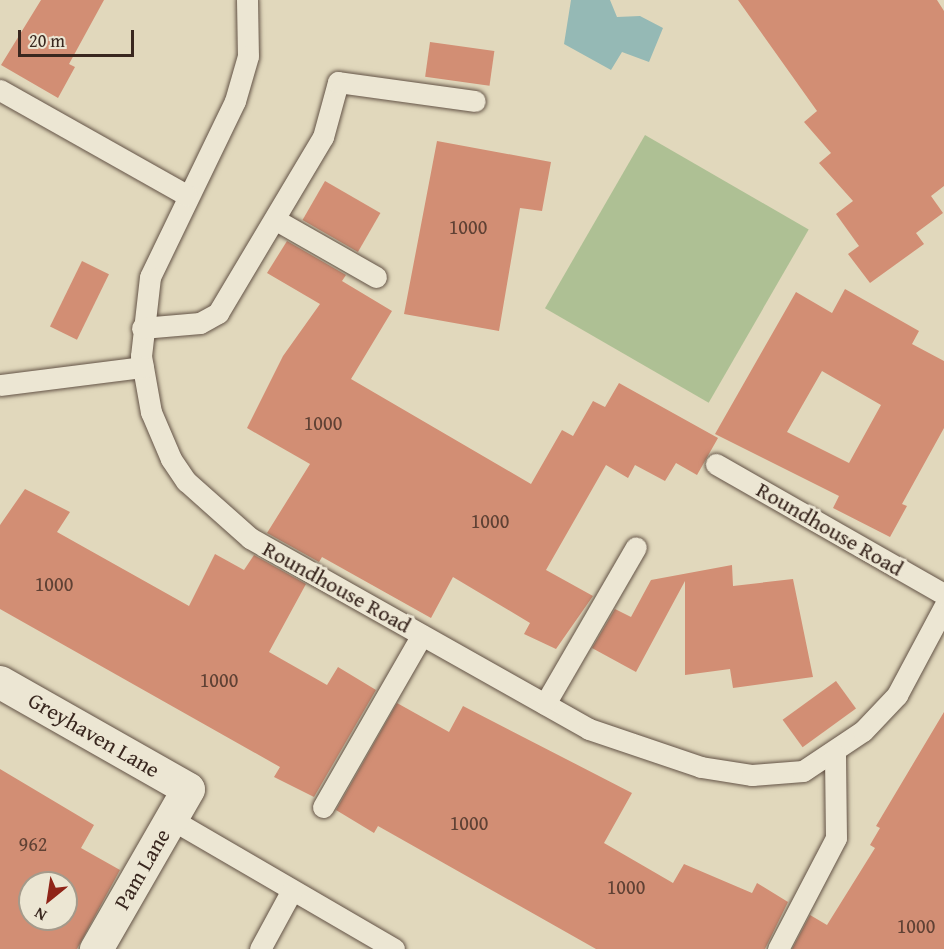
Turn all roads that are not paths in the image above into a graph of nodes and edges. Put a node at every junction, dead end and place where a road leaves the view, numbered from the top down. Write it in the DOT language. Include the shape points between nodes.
graph roads {
  1 [pos="247,0"];
  2 [pos="0,90"];
  3 [pos="475,101"];
  4 [pos="186,195"];
  5 [pos="276,220"];
  6 [pos="376,277"];
  7 [pos="142,328"];
  8 [pos="143,367"];
  9 [pos="0,385"];
  10 [pos="716,464"];
  11 [pos="636,547"];
  12 [pos="944,594"];
  13 [pos="944,607"];
  14 [pos="422,635"];
  15 [pos="936,641"];
  16 [pos="0,682"];
  17 [pos="545,704"];
  18 [pos="835,754"];
  19 [pos="188,789"];
  20 [pos="323,807"];
  21 [pos="171,819"];
  22 [pos="292,890"];
  23 [pos="96,949"];
  24 [pos="260,949"];
  25 [pos="394,949"];
  26 [pos="778,949"];
  1 -- 4 [label="lane, Roundhouse Road" via="248,56 236,101"];
  2 -- 4 [label="lane"];
  3 -- 5 [label="lane" via="338,82 323,136"];
  4 -- 7 [label="lane, Roundhouse Road" via="150,277"];
  5 -- 6 [label="lane"];
  5 -- 7 [label="lane" via="218,313 200,323"];
  7 -- 8 [label="lane, Roundhouse Road"];
  8 -- 9 [label="lane"];
  8 -- 14 [label="lane, Roundhouse Road" via="151,412 186,481 250,538"];
  10 -- 12 [label="lane, Roundhouse Road"];
  11 -- 17 [label="lane"];
  13 -- 15 [label="lane, Roundhouse Road"];
  14 -- 17 [label="lane, Roundhouse Road"];
  14 -- 20 [label="lane"];
  15 -- 18 [label="lane, Roundhouse Road" via="897,695"];
  16 -- 19 [label="street, Greyhaven Lane"];
  17 -- 18 [label="lane, Roundhouse Road" via="589,729 701,767 752,775 803,771"];
  18 -- 26 [label="lane" via="836,838"];
  19 -- 21 [label="street, Pam Lane"];
  21 -- 22 [label="lane"];
  21 -- 23 [label="street, Pam Lane"];
  22 -- 24 [label="lane"];
  22 -- 25 [label="lane"];
}
